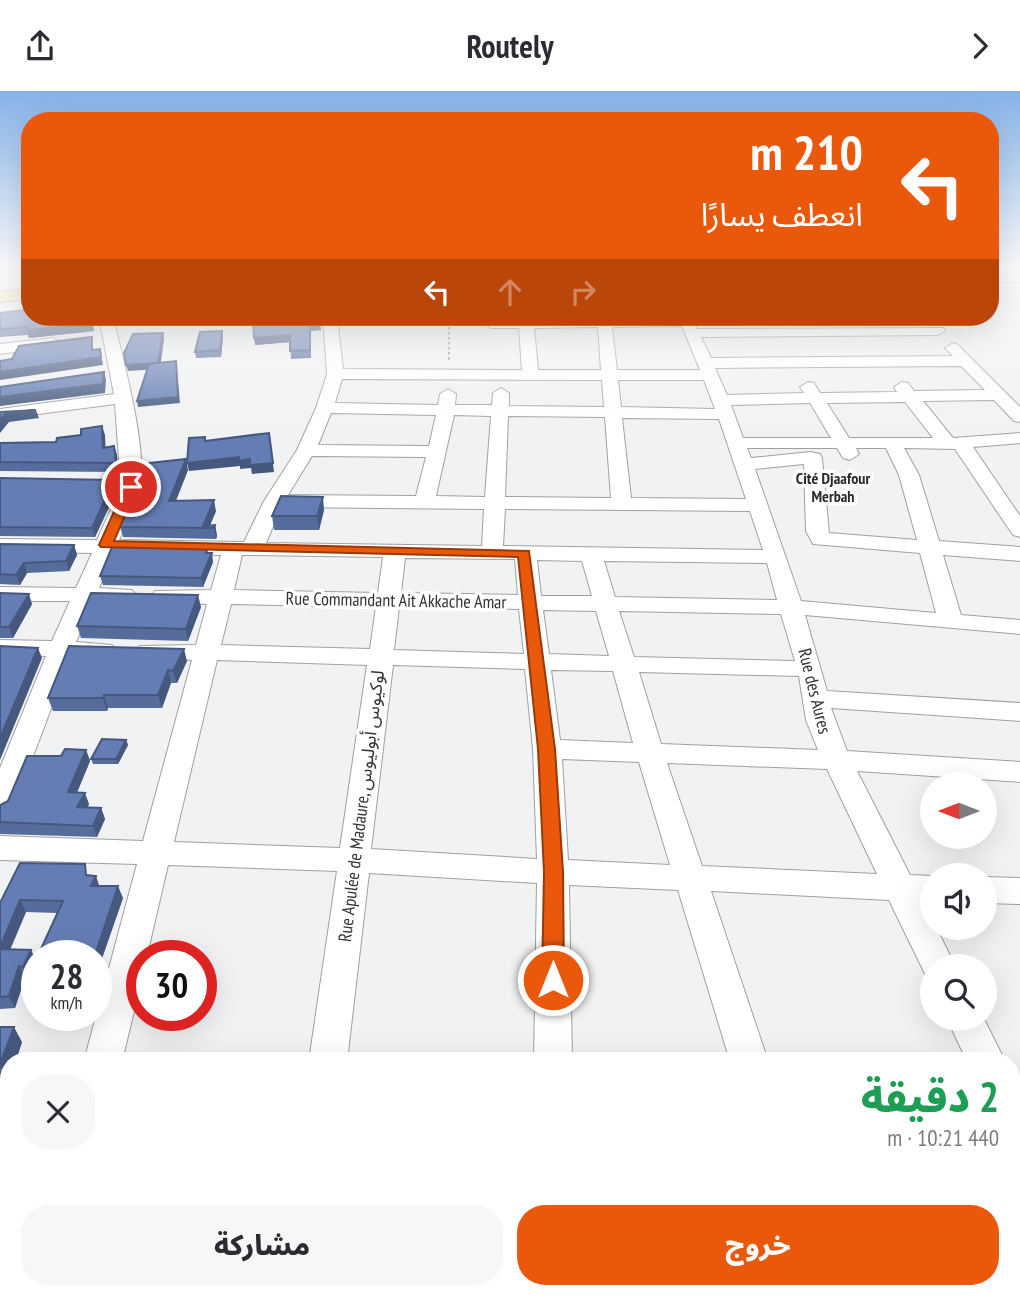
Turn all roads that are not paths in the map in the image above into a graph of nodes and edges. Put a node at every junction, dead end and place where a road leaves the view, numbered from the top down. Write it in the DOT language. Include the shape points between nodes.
graph roads {
  1 [pos="331,326"];
  2 [pos="526,326"];
  3 [pos="606,326"];
  4 [pos="689,326"];
  5 [pos="707,326"];
  6 [pos="770,326"];
  7 [pos="852,326"];
  8 [pos="933,326"];
  9 [pos="105,330"];
  10 [pos="938,331"];
  11 [pos="857,332"];
  12 [pos="774,333"];
  13 [pos="73,341"];
  14 [pos="6,353"];
  15 [pos="880,361"];
  16 [pos="965,361"];
  17 [pos="791,362"];
  18 [pos="707,369"];
  19 [pos="449,373"];
  20 [pos="502,373"];
  21 [pos="530,373"];
  22 [pos="335,374"];
  23 [pos="612,374"];
  24 [pos="998,395"];
  25 [pos="910,396"];
  26 [pos="123,398"];
  27 [pos="816,399"];
  28 [pos="723,407"];
  29 [pos="325,408"];
  30 [pos="4,409"];
  31 [pos="446,410"];
  32 [pos="500,411"];
  33 [pos="612,412"];
  34 [pos="1020,417"];
  35 [pos="1020,439"];
  36 [pos="952,443"];
  37 [pos="895,447"];
  38 [pos="847,449"];
  39 [pos="306,450"];
  40 [pos="437,452"];
  41 [pos="740,454"];
  42 [pos="813,458"];
  43 [pos="274,501"];
  44 [pos="425,502"];
  45 [pos="494,502"];
  46 [pos="622,505"];
  47 [pos="758,505"];
  48 [pos="1020,531"];
  49 [pos="0,545"];
  50 [pos="106,545"];
  51 [pos="931,547"];
  52 [pos="242,549"];
  53 [pos="395,551"];
  54 [pos="492,552"];
  55 [pos="524,554"];
  56 [pos="1020,554"];
  57 [pos="591,555"];
  58 [pos="776,557"];
  59 [pos="0,594"];
  60 [pos="85,595"];
  61 [pos="220,597"];
  62 [pos="387,600"];
  63 [pos="531,601"];
  64 [pos="606,602"];
  65 [pos="792,607"];
  66 [pos="951,622"];
  67 [pos="1020,627"];
  68 [pos="0,647"];
  69 [pos="61,649"];
  70 [pos="205,652"];
  71 [pos="380,657"];
  72 [pos="537,661"];
  73 [pos="623,662"];
  74 [pos="810,669"];
  75 [pos="816,699"];
  76 [pos="1020,712"];
  77 [pos="547,749"];
  78 [pos="650,753"];
  79 [pos="838,760"];
  80 [pos="1020,772"];
  81 [pos="0,804"];
  82 [pos="0,848"];
  83 [pos="158,852"];
  84 [pos="354,860"];
  85 [pos="554,872"];
  86 [pos="692,877"];
  87 [pos="900,888"];
  88 [pos="920,889"];
  89 [pos="997,890"];
  90 [pos="1020,891"];
  91 [pos="932,954"];
  92 [pos="971,1031"];
  93 [pos="105,1052"];
  94 [pos="329,1052"];
  95 [pos="553,1052"];
  96 [pos="746,1052"];
  97 [pos="982,1052"];
  1 -- 22 [label="street"];
  2 -- 21 [label="street"];
  3 -- 23 [label="street"];
  4 -- 18 [label="street"];
  5 -- 12 [label="street"];
  6 -- 12 [label="street"];
  7 -- 11 [label="street"];
  8 -- 10 [label="street"];
  9 -- 26 [label="street" via="111,372"];
  10 -- 11 [label="street"];
  10 -- 16 [label="street"];
  11 -- 12 [label="street"];
  11 -- 15 [label="street"];
  12 -- 17 [label="street"];
  13 -- 14 [label="street"];
  15 -- 16 [label="street"];
  15 -- 17 [label="street"];
  15 -- 25 [label="street"];
  16 -- 24 [label="street"];
  17 -- 18 [label="street"];
  17 -- 27 [label="street"];
  18 -- 23 [label="street"];
  18 -- 28 [label="street"];
  19 -- 20 [label="street"];
  19 -- 22 [label="street"];
  19 -- 31 [label="street"];
  20 -- 21 [label="street"];
  20 -- 32 [label="street"];
  21 -- 23 [label="street"];
  22 -- 29 [label="street"];
  23 -- 33 [label="street"];
  24 -- 25 [label="street"];
  24 -- 34 [label="street"];
  25 -- 27 [label="street"];
  25 -- 36 [label="street"];
  26 -- 30 [label="street"];
  26 -- 50 [label="street" via="131,463 123,481 128,497"];
  27 -- 28 [label="street"];
  27 -- 38 [label="street"];
  28 -- 33 [label="street"];
  28 -- 41 [label="street"];
  29 -- 31 [label="street"];
  29 -- 39 [label="street"];
  31 -- 32 [label="street"];
  31 -- 40 [label="street"];
  32 -- 33 [label="street"];
  32 -- 45 [label="street"];
  33 -- 46 [label="street"];
  35 -- 36 [label="street"];
  36 -- 37 [label="street"];
  36 -- 48 [label="street"];
  37 -- 38 [label="street"];
  37 -- 51 [label="street" via="909,475"];
  38 -- 41 [label="street"];
  38 -- 42 [label="street"];
  39 -- 40 [label="street"];
  39 -- 43 [label="street"];
  40 -- 44 [label="street"];
  41 -- 42 [label="street"];
  41 -- 47 [label="street, Rue des Aures"];
  42 -- 51 [label="street" via="821,539"];
  43 -- 44 [label="street"];
  43 -- 52 [label="street"];
  44 -- 45 [label="street"];
  45 -- 46 [label="street"];
  45 -- 54 [label="street"];
  46 -- 47 [label="street"];
  47 -- 58 [label="street, Rue des Aures"];
  49 -- 50 [label="street"];
  50 -- 52 [label="street"];
  50 -- 60 [label="street"];
  51 -- 56 [label="street"];
  51 -- 66 [label="street"];
  52 -- 53 [label="street"];
  52 -- 61 [label="street"];
  53 -- 54 [label="street"];
  53 -- 62 [label="street, Rue Apulée de Madaure, لوكيوس أبوليوس"];
  54 -- 55 [label="street"];
  55 -- 57 [label="street"];
  55 -- 63 [label="street"];
  57 -- 58 [label="street"];
  57 -- 64 [label="street"];
  58 -- 65 [label="street, Rue des Aures"];
  59 -- 60 [label="street, Rue Commandant Ait Akkache Amar"];
  60 -- 61 [label="street, Rue Commandant Ait Akkache Amar"];
  60 -- 69 [label="street"];
  61 -- 62 [label="street, Rue Commandant Ait Akkache Amar"];
  61 -- 70 [label="street"];
  62 -- 63 [label="street, Rue Commandant Ait Akkache Amar"];
  62 -- 71 [label="street, Rue Apulée de Madaure, لوكيوس أبوليوس"];
  63 -- 64 [label="street, Rue Commandant Ait Akkache Amar"];
  63 -- 72 [label="street"];
  64 -- 65 [label="street, Rue Commandant Ait Akkache Amar"];
  64 -- 73 [label="street"];
  65 -- 66 [label="street"];
  65 -- 74 [label="street, Rue des Aures"];
  66 -- 67 [label="street"];
  68 -- 69 [label="street"];
  69 -- 70 [label="street"];
  69 -- 81 [label="street"];
  70 -- 71 [label="street"];
  70 -- 83 [label="street"];
  71 -- 72 [label="street"];
  71 -- 84 [label="street, Rue Apulée de Madaure, لوكيوس أبوليوس"];
  72 -- 73 [label="street"];
  72 -- 77 [label="street"];
  73 -- 74 [label="street"];
  73 -- 78 [label="street"];
  74 -- 75 [label="street, Rue des Aures"];
  75 -- 76 [label="street"];
  75 -- 79 [label="street, Rue des Aures"];
  77 -- 78 [label="street"];
  77 -- 85 [label="street"];
  78 -- 79 [label="street"];
  78 -- 86 [label="street"];
  79 -- 80 [label="street"];
  79 -- 87 [label="street, Rue des Aures"];
  82 -- 83 [label="street"];
  83 -- 84 [label="street"];
  83 -- 93 [label="street"];
  84 -- 85 [label="street"];
  84 -- 94 [label="street, Rue Apulée de Madaure, لوكيوس أبوليوس"];
  85 -- 86 [label="street"];
  85 -- 95 [label="street"];
  86 -- 87 [label="street"];
  86 -- 96 [label="street"];
  87 -- 88 [label="street"];
  87 -- 91 [label="street, Rue des Aures"];
  89 -- 90 [label="street"];
  92 -- 97 [label="street"];
}
